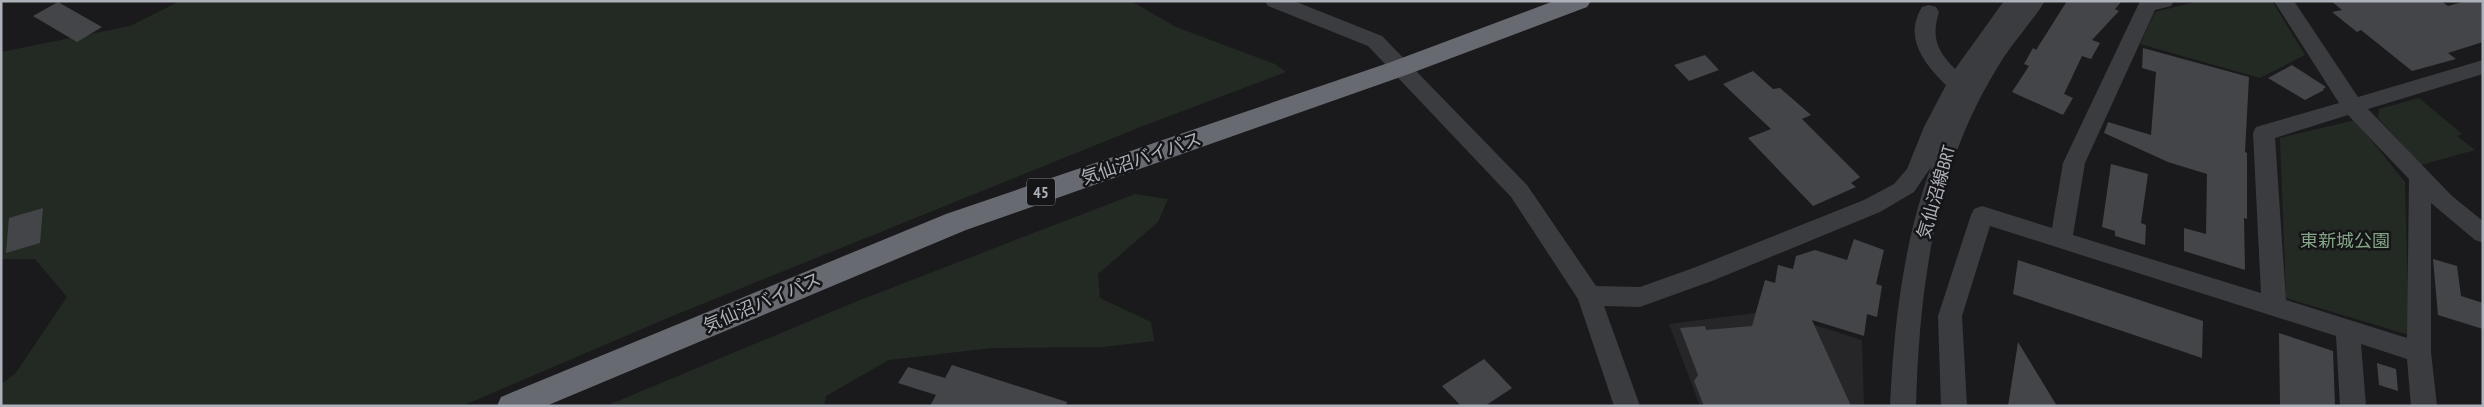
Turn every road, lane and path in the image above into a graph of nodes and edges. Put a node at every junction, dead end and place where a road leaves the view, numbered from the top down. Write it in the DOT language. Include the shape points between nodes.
graph roads {
  1 [pos="1579,1"];
  2 [pos="2015,1"];
  3 [pos="2035,1"];
  4 [pos="2164,1"];
  5 [pos="2284,1"];
  6 [pos="1280,2"];
  7 [pos="1929,12"];
  8 [pos="2483,67"];
  9 [pos="1400,68"];
  10 [pos="1958,85"];
  11 [pos="2352,107"];
  12 [pos="2420,178"];
  13 [pos="2483,234"];
  14 [pos="2061,240"];
  15 [pos="1589,296"];
  16 [pos="2274,306"];
  17 [pos="2348,330"];
  18 [pos="2420,352"];
  19 [pos="512,406"];
  20 [pos="1626,406"];
  21 [pos="1903,406"];
  22 [pos="1954,406"];
  23 [pos="2353,406"];
  24 [pos="2424,406"];
  1 -- 9 [label="highway, 気仙沼バイパス / 45"];
  2 -- 10 [label="street" via="1997,22"];
  3 -- 21 [label="street, 気仙沼線BRT" via="2003,44 1965,108 1939,170 1918,257 1904,354"];
  4 -- 14 [label="street" via="2147,6 2074,163"];
  5 -- 11 [label="street"];
  6 -- 9 [label="street" via="1374,41"];
  7 -- 10 [label="street" via="1922,28 1928,54"];
  8 -- 11 [label="street"];
  9 -- 15 [label="street" via="1518,191"];
  9 -- 19 [label="highway, 気仙沼バイパス / 45" via="956,222"];
  10 -- 15 [label="street" via="1934,128 1923,163 1909,183 1890,197 1640,297"];
  11 -- 12 [label="street"];
  11 -- 16 [label="street" via="2264,133"];
  12 -- 13 [label="street"];
  12 -- 18 [label="street"];
  14 -- 16 [label="street"];
  14 -- 22 [label="street" via="1982,215 1950,316"];
  15 -- 20 [label="street"];
  16 -- 17 [label="street"];
  17 -- 18 [label="street"];
  17 -- 23 [label="street"];
  18 -- 24 [label="street"];
}
